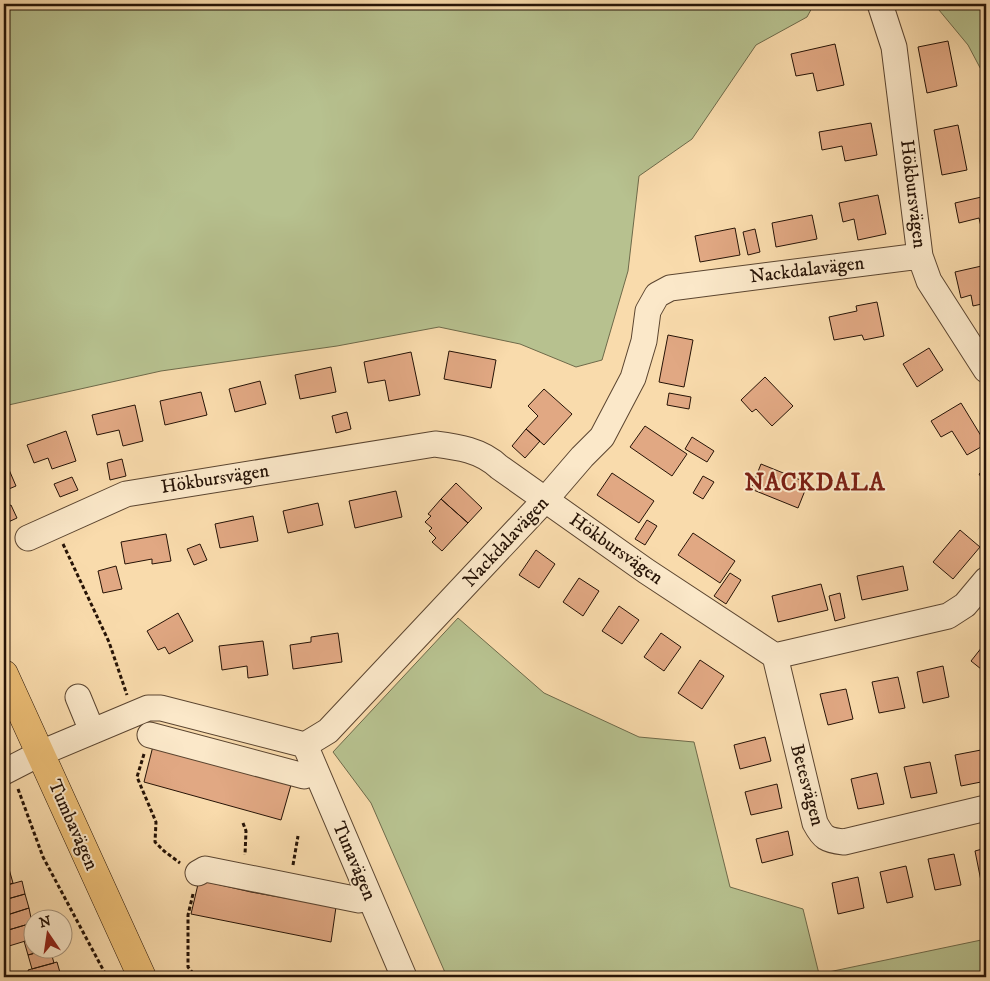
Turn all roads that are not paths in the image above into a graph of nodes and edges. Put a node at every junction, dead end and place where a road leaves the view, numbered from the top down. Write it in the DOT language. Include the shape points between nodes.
graph roads {
  1 [pos="880,4"];
  2 [pos="920,256"];
  3 [pos="986,370"];
  4 [pos="546,500"];
  5 [pos="28,538"];
  6 [pos="986,580"];
  7 [pos="775,656"];
  8 [pos="4,674"];
  9 [pos="78,697"];
  10 [pos="92,731"];
  11 [pos="150,735"];
  12 [pos="305,745"];
  13 [pos="41,753"];
  14 [pos="7,771"];
  15 [pos="316,771"];
  16 [pos="986,808"];
  17 [pos="198,873"];
  18 [pos="368,897"];
  19 [pos="142,977"];
  20 [pos="404,977"];
  1 -- 2 [label="street, Hökbursvägen" via="894,46"];
  2 -- 3 [label="street, Hökbursvägen" via="929,281"];
  2 -- 4 [label="street, Nackdalavägen" via="670,288 657,295 648,311 644,341 633,378 602,437"];
  4 -- 5 [label="street, Hökbursvägen" via="490,459 473,451 435,444 126,494"];
  4 -- 7 [label="street, Hökbursvägen"];
  4 -- 12 [label="street, Nackdalavägen" via="328,731"];
  6 -- 7 [label="street" via="965,605 948,616"];
  7 -- 16 [label="street, Betesvägen" via="815,823 822,836 844,842"];
  8 -- 13 [label="main road, Tumbavägen"];
  9 -- 10 [label="street"];
  10 -- 12 [label="street" via="148,708 161,708"];
  10 -- 13 [label="street"];
  11 -- 15 [label="street" via="304,776"];
  12 -- 15 [label="street, Tunavägen"];
  13 -- 14 [label="street"];
  13 -- 19 [label="main road, Tumbavägen"];
  15 -- 18 [label="street, Tunavägen"];
  17 -- 18 [label="street" via="205,869 359,900"];
  18 -- 20 [label="street, Tunavägen"];
}
